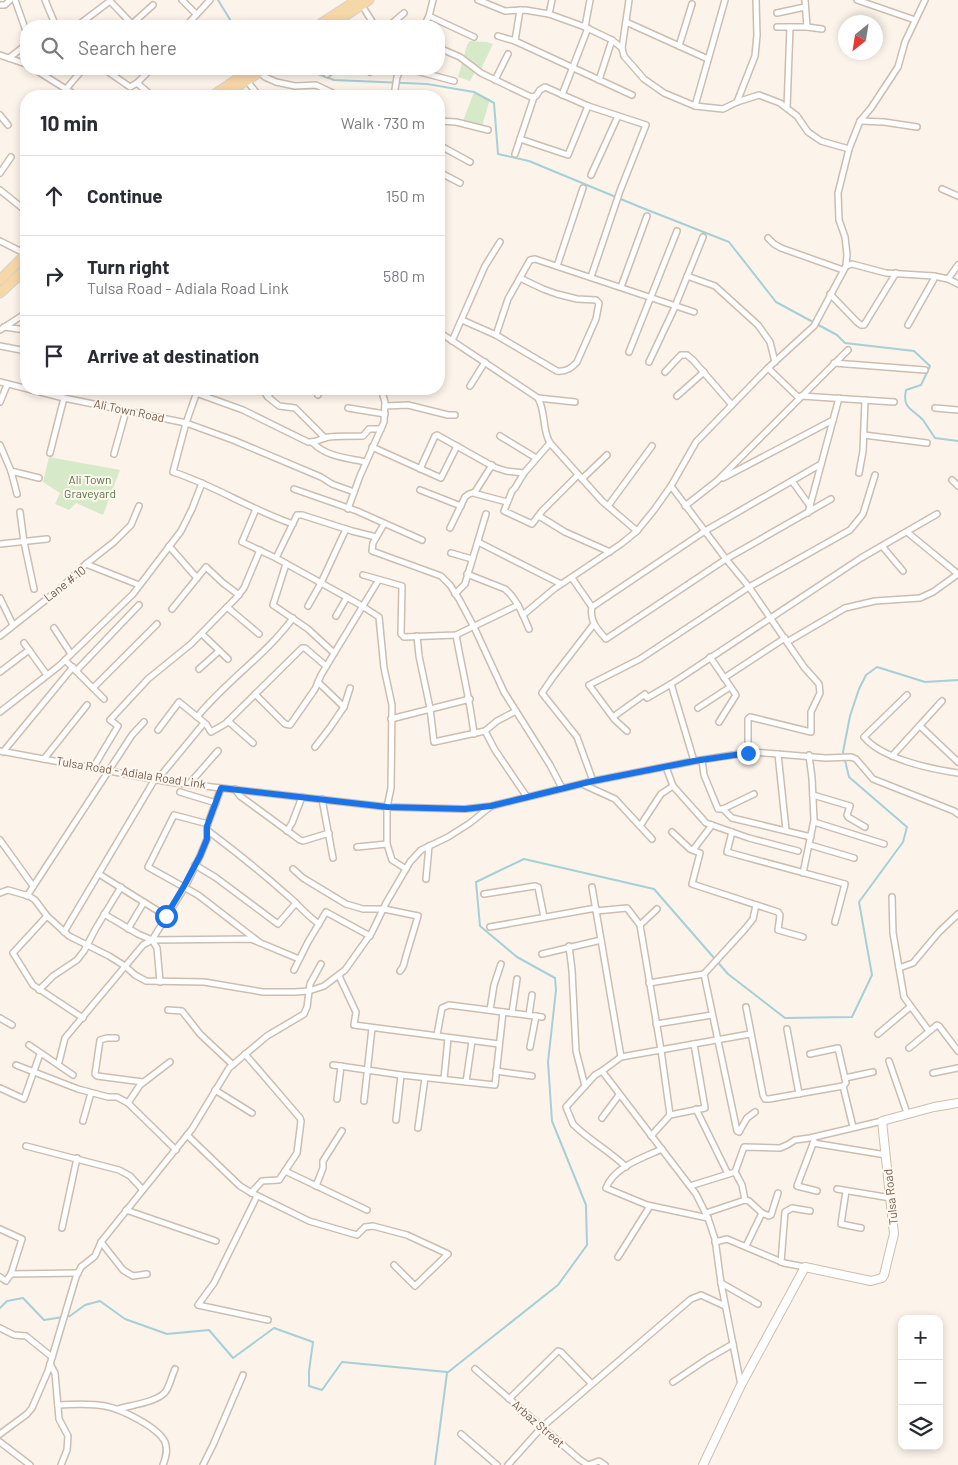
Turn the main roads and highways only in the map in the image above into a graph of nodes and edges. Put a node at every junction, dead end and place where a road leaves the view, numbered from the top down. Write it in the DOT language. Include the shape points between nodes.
graph roads {
  1 [pos="361,1"];
  2 [pos="339,20"];
  3 [pos="249,75"];
  4 [pos="244,78"];
  5 [pos="223,90"];
  6 [pos="231,90"];
  7 [pos="20,260"];
  8 [pos="20,275"];
  9 [pos="0,280"];
  10 [pos="0,293"];
  11 [pos="958,1103"];
  12 [pos="703,1465"];
  1 -- 2 [label="main road"];
  3 -- 4 [label="main road"];
  4 -- 5 [label="main road"];
  4 -- 6 [label="main road"];
  7 -- 9 [label="main road"];
  8 -- 10 [label="main road"];
  11 -- 12 [label="main road, Tulsa Road" via="882,1121 894,1234 882,1278 870,1281 805,1267 741,1385"];
}
